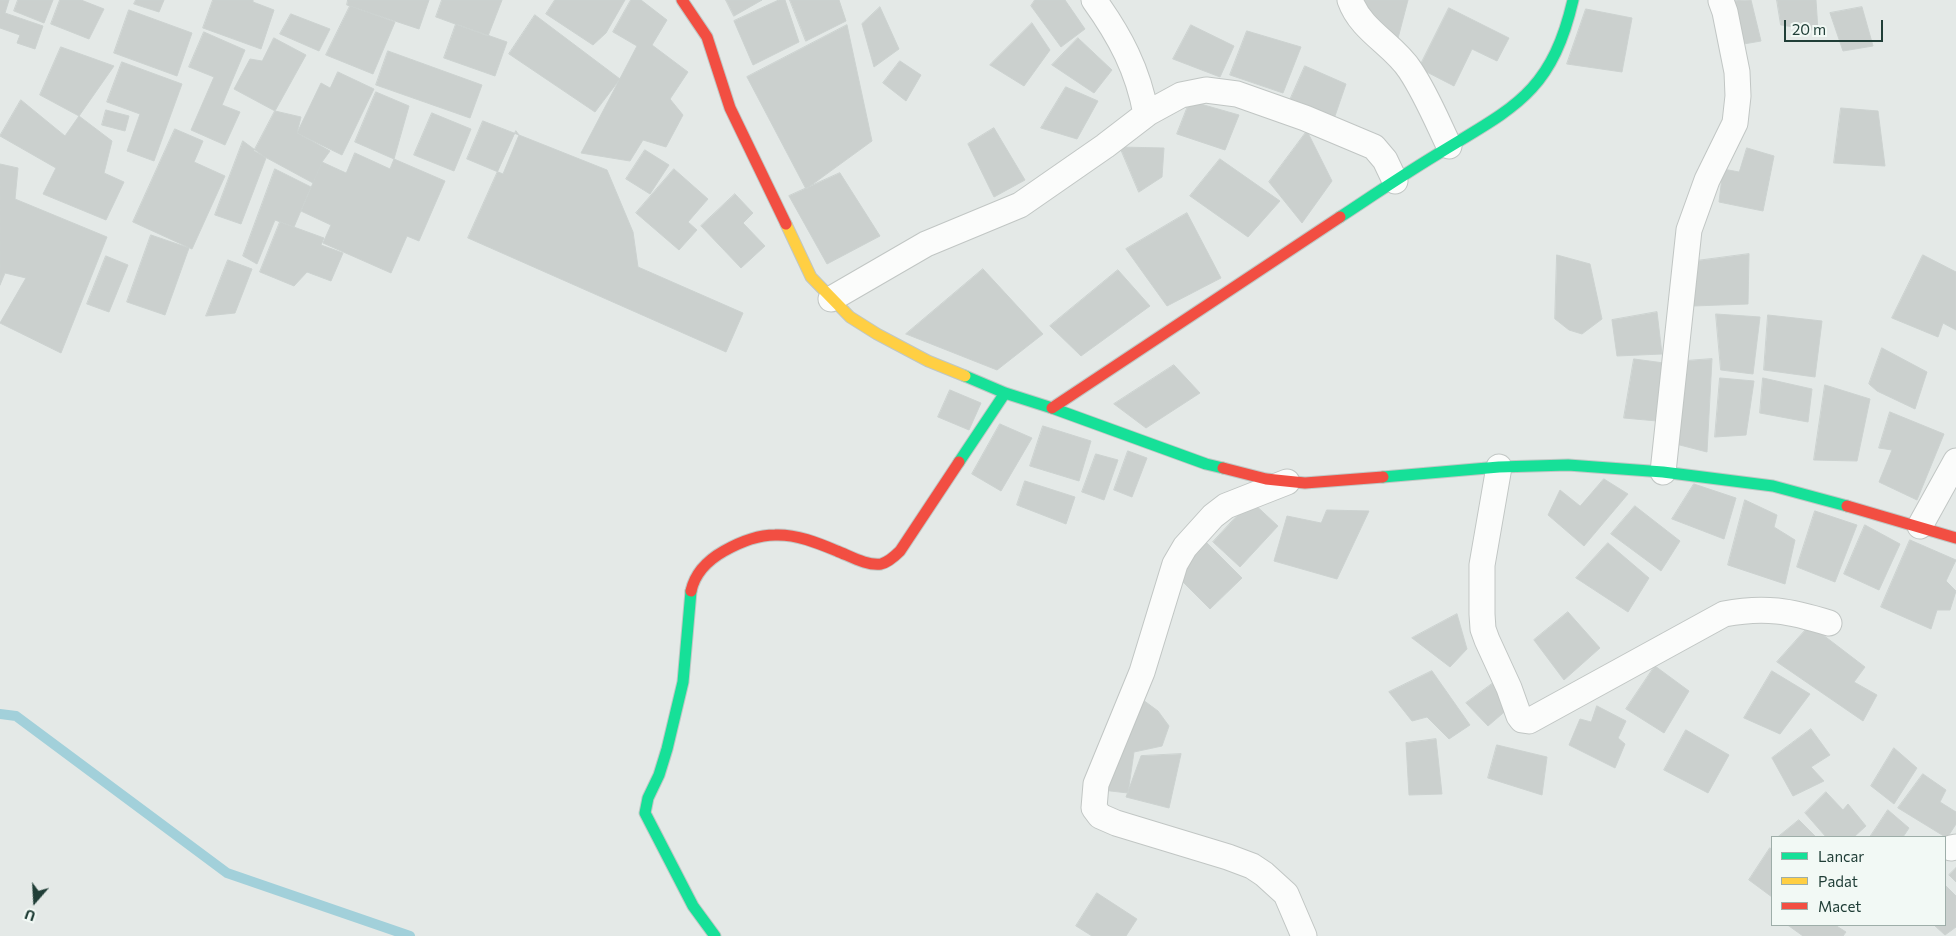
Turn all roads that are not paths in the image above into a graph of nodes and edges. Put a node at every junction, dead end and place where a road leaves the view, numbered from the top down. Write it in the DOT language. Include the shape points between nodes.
graph roads {
  1 [pos="682,0"];
  2 [pos="1094,0"];
  3 [pos="1350,0"];
  4 [pos="1573,0"];
  5 [pos="1721,1"];
  6 [pos="1146,114"];
  7 [pos="1449,146"];
  8 [pos="1395,181"];
  9 [pos="831,299"];
  10 [pos="1005,393"];
  11 [pos="1052,408"];
  12 [pos="1956,461"];
  13 [pos="1499,467"];
  14 [pos="1663,472"];
  15 [pos="1276,481"];
  16 [pos="1920,526"];
  17 [pos="1956,538"];
  18 [pos="1829,623"];
  19 [pos="715,936"];
  20 [pos="1304,936"];
  1 -- 9 [label="street" via="707,38 730,108 811,277"];
  2 -- 6 [label="street" via="1112,26 1138,77"];
  3 -- 7 [label="street" via="1362,22 1409,69"];
  4 -- 7 [label="street" via="1568,22 1550,64 1527,95 1495,120"];
  5 -- 14 [label="street" via="1737,72 1735,123 1707,180 1689,230"];
  6 -- 8 [label="street" via="1181,96 1206,90 1237,94 1374,147 1385,160"];
  6 -- 9 [label="street" via="1020,204 926,244"];
  7 -- 8 [label="street"];
  8 -- 11 [label="street"];
  9 -- 10 [label="street" via="850,318 877,334 928,361"];
  10 -- 11 [label="street"];
  10 -- 19 [label="street" via="900,551 886,564 874,565 797,536 770,534 729,547 694,577 686,664 672,735 645,813 693,906"];
  11 -- 15 [label="street" via="1206,464"];
  12 -- 16 [label="street"];
  13 -- 14 [label="street" via="1568,465"];
  13 -- 15 [label="street" via="1305,483"];
  13 -- 18 [label="street" via="1482,565 1483,629 1522,720 1528,721 1724,614 1784,610"];
  14 -- 16 [label="street" via="1772,486"];
  15 -- 20 [label="street" via="1213,516 1185,547 1175,564 1142,672 1096,784 1094,808 1100,816 1116,823 1252,866 1286,894"];
  16 -- 17 [label="street"];
}
